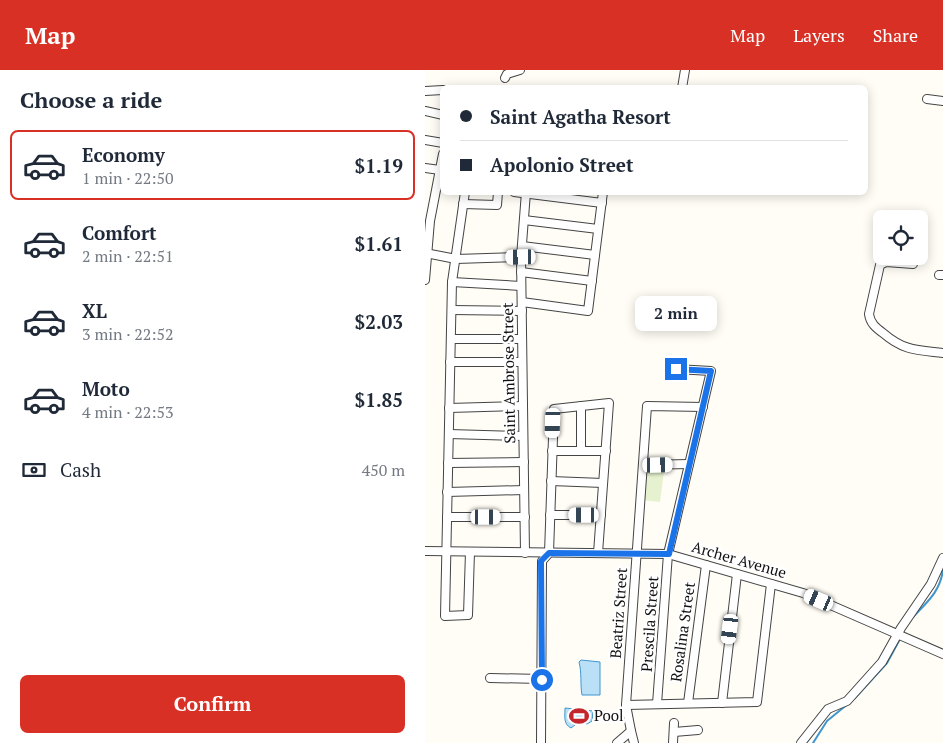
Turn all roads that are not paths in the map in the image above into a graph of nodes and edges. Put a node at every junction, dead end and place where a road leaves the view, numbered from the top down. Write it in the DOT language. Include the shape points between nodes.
graph roads {
  1 [pos="520,70"];
  2 [pos="685,70"];
  3 [pos="505,78"];
  4 [pos="682,85"];
  5 [pos="440,90"];
  6 [pos="425,91"];
  7 [pos="927,99"];
  8 [pos="943,101"];
  9 [pos="425,111"];
  10 [pos="440,114"];
  11 [pos="425,140"];
  12 [pos="440,142"];
  13 [pos="440,166"];
  14 [pos="425,168"];
  15 [pos="439,170"];
  16 [pos="425,193"];
  17 [pos="435,194"];
  18 [pos="464,195"];
  19 [pos="498,195"];
  20 [pos="526,195"];
  21 [pos="541,195"];
  22 [pos="603,195"];
  23 [pos="602,203"];
  24 [pos="463,204"];
  25 [pos="524,220"];
  26 [pos="427,221"];
  27 [pos="599,229"];
  28 [pos="522,246"];
  29 [pos="426,253"];
  30 [pos="595,255"];
  31 [pos="521,257"];
  32 [pos="456,258"];
  33 [pos="880,265"];
  34 [pos="521,272"];
  35 [pos="425,280"];
  36 [pos="592,281"];
  37 [pos="452,282"];
  38 [pos="521,286"];
  39 [pos="521,302"];
  40 [pos="452,310"];
  41 [pos="522,311"];
  42 [pos="451,339"];
  43 [pos="522,339"];
  44 [pos="943,353"];
  45 [pos="450,362"];
  46 [pos="522,362"];
  47 [pos="676,369"];
  48 [pos="523,406"];
  49 [pos="581,406"];
  50 [pos="703,407"];
  51 [pos="449,408"];
  52 [pos="449,434"];
  53 [pos="523,436"];
  54 [pos="605,450"];
  55 [pos="552,451"];
  56 [pos="581,451"];
  57 [pos="524,462"];
  58 [pos="448,463"];
  59 [pos="689,464"];
  60 [pos="643,465"];
  61 [pos="551,481"];
  62 [pos="603,483"];
  63 [pos="524,490"];
  64 [pos="447,492"];
  65 [pos="550,515"];
  66 [pos="601,515"];
  67 [pos="525,517"];
  68 [pos="447,518"];
  69 [pos="425,551"];
  70 [pos="446,552"];
  71 [pos="470,552"];
  72 [pos="525,552"];
  73 [pos="549,553"];
  74 [pos="598,554"];
  75 [pos="637,554"];
  76 [pos="669,554"];
  77 [pos="943,558"];
  78 [pos="706,565"];
  79 [pos="737,574"];
  80 [pos="771,584"];
  81 [pos="898,634"];
  82 [pos="943,654"];
  83 [pos="490,678"];
  84 [pos="542,680"];
  85 [pos="688,703"];
  86 [pos="722,703"];
  87 [pos="657,704"];
  88 [pos="626,705"];
  89 [pos="674,723"];
  90 [pos="631,730"];
  91 [pos="698,730"];
  92 [pos="674,732"];
  93 [pos="541,743"];
  94 [pos="617,743"];
  95 [pos="634,743"];
  96 [pos="673,743"];
  97 [pos="801,743"];
  1 -- 3 [label="street" via="507,74"];
  2 -- 4 [label="street"];
  5 -- 6 [label="street"];
  7 -- 8 [label="street"];
  9 -- 10 [label="street"];
  11 -- 12 [label="street"];
  13 -- 15 [label="street"];
  14 -- 15 [label="street"];
  15 -- 17 [label="street"];
  16 -- 17 [label="street"];
  17 -- 26 [label="street"];
  18 -- 24 [label="street"];
  19 -- 24 [label="street" via="497,205"];
  20 -- 25 [label="street, Saint Ambrose Street"];
  21 -- 23 [label="street"];
  22 -- 23 [label="street"];
  23 -- 27 [label="street"];
  24 -- 32 [label="street"];
  25 -- 27 [label="street"];
  25 -- 28 [label="street, Saint Ambrose Street"];
  26 -- 29 [label="street"];
  27 -- 30 [label="street"];
  28 -- 30 [label="street"];
  28 -- 31 [label="street, Saint Ambrose Street"];
  29 -- 32 [label="street"];
  29 -- 35 [label="street"];
  30 -- 36 [label="street"];
  31 -- 32 [label="street"];
  31 -- 34 [label="street, Saint Ambrose Street"];
  32 -- 37 [label="street"];
  33 -- 44 [label="street" via="869,314 874,326 903,347"];
  34 -- 36 [label="street"];
  34 -- 38 [label="street, Saint Ambrose Street"];
  36 -- 39 [label="street" via="588,311"];
  37 -- 38 [label="street"];
  37 -- 40 [label="street"];
  38 -- 39 [label="street, Saint Ambrose Street"];
  39 -- 41 [label="street, Saint Ambrose Street"];
  40 -- 41 [label="street"];
  40 -- 42 [label="street"];
  41 -- 43 [label="street, Saint Ambrose Street"];
  42 -- 43 [label="street"];
  42 -- 45 [label="street"];
  43 -- 46 [label="street, Saint Ambrose Street"];
  45 -- 46 [label="street"];
  45 -- 51 [label="street"];
  46 -- 48 [label="street, Saint Ambrose Street"];
  47 -- 50 [label="street, Prescila Street" via="711,371"];
  48 -- 51 [label="street"];
  48 -- 53 [label="street, Saint Ambrose Street"];
  49 -- 54 [label="street" via="609,403"];
  49 -- 55 [label="street" via="553,409"];
  49 -- 56 [label="street"];
  50 -- 59 [label="street, Prescila Street"];
  50 -- 60 [label="street, Beatriz Street" via="647,406"];
  51 -- 52 [label="street"];
  52 -- 53 [label="street"];
  52 -- 58 [label="street"];
  53 -- 57 [label="street, Saint Ambrose Street"];
  54 -- 56 [label="street"];
  54 -- 62 [label="street"];
  55 -- 56 [label="street"];
  55 -- 61 [label="street"];
  57 -- 58 [label="street"];
  57 -- 63 [label="street, Saint Ambrose Street"];
  58 -- 64 [label="street"];
  59 -- 60 [label="street"];
  59 -- 76 [label="street, Prescila Street"];
  60 -- 75 [label="street, Beatriz Street"];
  61 -- 62 [label="street"];
  61 -- 65 [label="street"];
  62 -- 66 [label="street"];
  63 -- 64 [label="street"];
  63 -- 67 [label="street, Saint Ambrose Street"];
  64 -- 68 [label="street"];
  65 -- 66 [label="street"];
  65 -- 73 [label="street"];
  66 -- 74 [label="street"];
  67 -- 68 [label="street"];
  67 -- 72 [label="street, Saint Ambrose Street"];
  68 -- 70 [label="street"];
  69 -- 70 [label="street, Archer Avenue"];
  70 -- 71 [label="street, Archer Avenue"];
  70 -- 71 [label="street" via="445,616 468,615"];
  71 -- 72 [label="street, Archer Avenue"];
  72 -- 73 [label="street, Archer Avenue"];
  73 -- 74 [label="street, Archer Avenue"];
  73 -- 84 [label="street" via="541,561"];
  74 -- 75 [label="street, Archer Avenue"];
  75 -- 76 [label="street, Archer Avenue"];
  75 -- 88 [label="street, Beatriz Street"];
  76 -- 78 [label="street, Archer Avenue"];
  76 -- 87 [label="street, Prescila Street"];
  77 -- 81 [label="street" via="931,584"];
  78 -- 79 [label="street, Archer Avenue"];
  78 -- 85 [label="street, Rosalina Street"];
  79 -- 80 [label="street, Archer Avenue"];
  79 -- 86 [label="street"];
  80 -- 81 [label="street, Archer Avenue" via="803,593"];
  80 -- 86 [label="street" via="757,702"];
  81 -- 82 [label="street, Archer Avenue"];
  81 -- 97 [label="street" via="883,662 860,688 847,702 828,710"];
  83 -- 84 [label="street"];
  84 -- 93 [label="street"];
  85 -- 86 [label="street"];
  85 -- 87 [label="street"];
  87 -- 88 [label="street"];
  88 -- 90 [label="street, Beatriz Street"];
  89 -- 92 [label="street"];
  90 -- 94 [label="street"];
  90 -- 95 [label="street, Beatriz Street"];
  91 -- 92 [label="street"];
  92 -- 96 [label="street"];
}
